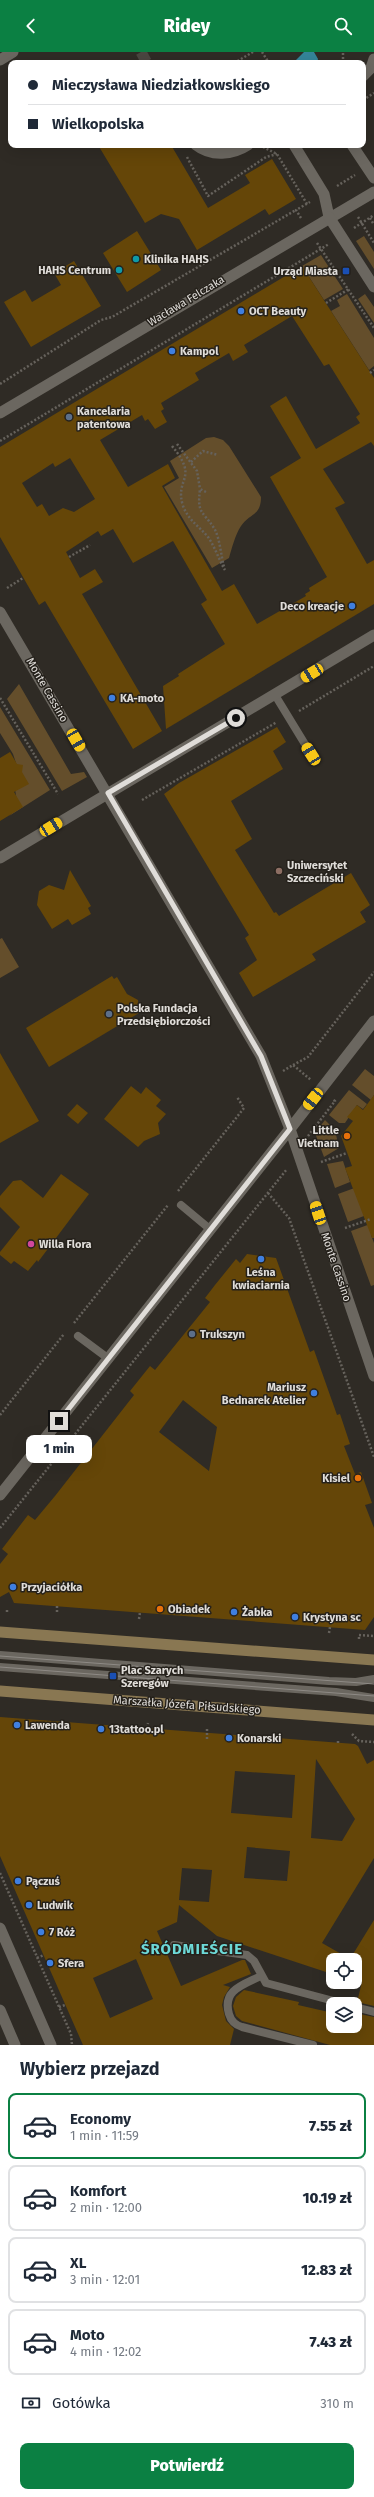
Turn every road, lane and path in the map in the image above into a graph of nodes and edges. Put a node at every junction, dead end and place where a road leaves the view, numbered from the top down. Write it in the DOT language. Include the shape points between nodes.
graph roads {
  1 [pos="13,52"];
  2 [pos="253,52"];
  3 [pos="374,59"];
  4 [pos="0,60"];
  5 [pos="239,60"];
  6 [pos="366,73"];
  7 [pos="203,148"];
  8 [pos="240,148"];
  9 [pos="296,148"];
  10 [pos="354,148"];
  11 [pos="267,149"];
  12 [pos="183,151"];
  13 [pos="277,154"];
  14 [pos="366,168"];
  15 [pos="374,178"];
  16 [pos="374,192"];
  17 [pos="324,194"];
  18 [pos="307,204"];
  19 [pos="350,205"];
  20 [pos="296,210"];
  21 [pos="374,215"];
  22 [pos="329,218"];
  23 [pos="370,218"];
  24 [pos="303,221"];
  25 [pos="362,223"];
  26 [pos="374,225"];
  27 [pos="349,232"];
  28 [pos="315,241"];
  29 [pos="332,243"];
  30 [pos="374,243"];
  31 [pos="322,247"];
  32 [pos="374,287"];
  33 [pos="349,289"];
  34 [pos="326,303"];
  35 [pos="374,328"];
  36 [pos="374,370"];
  37 [pos="370,373"];
  38 [pos="0,384"];
  39 [pos="0,413"];
  40 [pos="0,441"];
  41 [pos="176,444"];
  42 [pos="172,446"];
  43 [pos="218,455"];
  44 [pos="191,462"];
  45 [pos="200,489"];
  46 [pos="206,492"];
  47 [pos="90,545"];
  48 [pos="69,557"];
  49 [pos="24,578"];
  50 [pos="7,588"];
  51 [pos="0,612"];
  52 [pos="374,635"];
  53 [pos="374,666"];
  54 [pos="275,695"];
  55 [pos="0,698"];
  56 [pos="288,717"];
  57 [pos="311,754"];
  58 [pos="108,793"];
  59 [pos="58,794"];
  60 [pos="142,800"];
  61 [pos="0,858"];
  62 [pos="374,972"];
  63 [pos="374,1021"];
  64 [pos="293,1065"];
  65 [pos="237,1097"];
  66 [pos="290,1129"];
  67 [pos="347,1153"];
  68 [pos="321,1162"];
  69 [pos="268,1193"];
  70 [pos="174,1196"];
  71 [pos="169,1202"];
  72 [pos="181,1205"];
  73 [pos="371,1219"];
  74 [pos="345,1228"];
  75 [pos="211,1230"];
  76 [pos="72,1325"];
  77 [pos="67,1331"];
  78 [pos="78,1336"];
  79 [pos="109,1359"];
  80 [pos="374,1376"];
  81 [pos="0,1415"];
  82 [pos="374,1457"];
  83 [pos="0,1495"];
  84 [pos="57,1606"];
  85 [pos="57,1612"];
  86 [pos="140,1612"];
  87 [pos="139,1619"];
  88 [pos="330,1627"];
  89 [pos="0,1632"];
  90 [pos="329,1633"];
  91 [pos="374,1636"];
  92 [pos="359,1639"];
  93 [pos="0,1655"];
  94 [pos="374,1660"];
  95 [pos="0,1667"];
  96 [pos="374,1679"];
  97 [pos="0,1691"];
  98 [pos="374,1698"];
  99 [pos="374,1720"];
  100 [pos="148,1723"];
  101 [pos="147,1728"];
  102 [pos="208,1728"];
  103 [pos="352,1734"];
  104 [pos="207,1739"];
  105 [pos="338,1739"];
  106 [pos="374,1742"];
  107 [pos="338,1743"];
  108 [pos="0,1873"];
  109 [pos="0,1928"];
  110 [pos="174,1945"];
  111 [pos="44,1955"];
  112 [pos="38,1958"];
  113 [pos="261,1976"];
  114 [pos="326,1999"];
  115 [pos="65,2005"];
  116 [pos="59,2007"];
  117 [pos="362,2009"];
  118 [pos="0,2010"];
  119 [pos="374,2012"];
  120 [pos="15,2045"];
  121 [pos="51,2045"];
  122 [pos="72,2045"];
  123 [pos="313,2045"];
  1 -- 4 [label="street"];
  2 -- 5 [label="path"];
  3 -- 6 [label="street"];
  7 -- 8 [label="street" via="215,153"];
  9 -- 17 [label="street"];
  10 -- 14 [label="street"];
  11 -- 13 [label="path"];
  12 -- 13 [label="path" via="208,196 266,157"];
  13 -- 18 [label="path"];
  14 -- 15 [label="street"];
  14 -- 17 [label="path"];
  16 -- 19 [label="street, Wacława Felczaka"];
  17 -- 18 [label="path"];
  17 -- 22 [label="street"];
  18 -- 20 [label="path"];
  19 -- 22 [label="street, Wacława Felczaka"];
  19 -- 25 [label="path"];
  20 -- 24 [label="path"];
  20 -- 38 [label="path" via="112,317 101,320"];
  21 -- 23 [label="path"];
  22 -- 32 [label="street"];
  22 -- 39 [label="street, Wacława Felczaka"];
  23 -- 25 [label="path"];
  23 -- 26 [label="path"];
  25 -- 27 [label="path"];
  25 -- 30 [label="path"];
  28 -- 31 [label="path"];
  29 -- 31 [label="path"];
  31 -- 33 [label="path"];
  31 -- 40 [label="path"];
  33 -- 34 [label="path"];
  33 -- 35 [label="path"];
  36 -- 37 [label="path"];
  41 -- 44 [label="path"];
  42 -- 45 [label="path" via="182,458 187,470 181,496 187,515 208,538 225,570 214,528 200,509"];
  43 -- 44 [label="path" via="203,451"];
  44 -- 45 [label="path" via="200,478"];
  45 -- 46 [label="path"];
  47 -- 48 [label="path"];
  49 -- 50 [label="path"];
  51 -- 58 [label="street, Monte Cassino"];
  52 -- 54 [label="street"];
  53 -- 56 [label="path"];
  54 -- 56 [label="lane"];
  54 -- 58 [label="street"];
  55 -- 59 [label="path"];
  56 -- 57 [label="lane"];
  56 -- 60 [label="path"];
  58 -- 61 [label="street"];
  58 -- 66 [label="street, Monte Cassino" via="261,1056"];
  62 -- 64 [label="path" via="308,1057"];
  63 -- 66 [label="street"];
  65 -- 70 [label="path" via="244,1108"];
  66 -- 75 [label="street"];
  66 -- 80 [label="street, Monte Cassino"];
  67 -- 68 [label="path"];
  69 -- 82 [label="path" via="289,1218"];
  71 -- 76 [label="path"];
  72 -- 75 [label="lane"];
  73 -- 74 [label="path"];
  75 -- 79 [label="street"];
  77 -- 81 [label="path"];
  78 -- 79 [label="lane"];
  79 -- 83 [label="street"];
  84 -- 85 [label="path"];
  86 -- 87 [label="path"];
  88 -- 90 [label="path"];
  89 -- 94 [label="main road"];
  91 -- 92 [label="path" via="359,1635"];
  93 -- 96 [label="lane" via="345,1682"];
  95 -- 98 [label="lane" via="336,1692"];
  97 -- 99 [label="main road, Marszałka Józefa Piłsudskiego"];
  100 -- 101 [label="path"];
  102 -- 104 [label="path"];
  103 -- 106 [label="path" via="359,1741"];
  105 -- 107 [label="path"];
  108 -- 112 [label="path"];
  109 -- 121 [label="street"];
  110 -- 113 [label="lane" via="247,1955 254,1961"];
  111 -- 112 [label="path"];
  112 -- 116 [label="path"];
  113 -- 114 [label="lane" via="266,1983"];
  113 -- 123 [label="lane" via="229,1994 227,2000 230,2019 242,2027"];
  115 -- 116 [label="path"];
  116 -- 122 [label="path"];
  117 -- 119 [label="lane"];
  118 -- 120 [label="street"];
}
